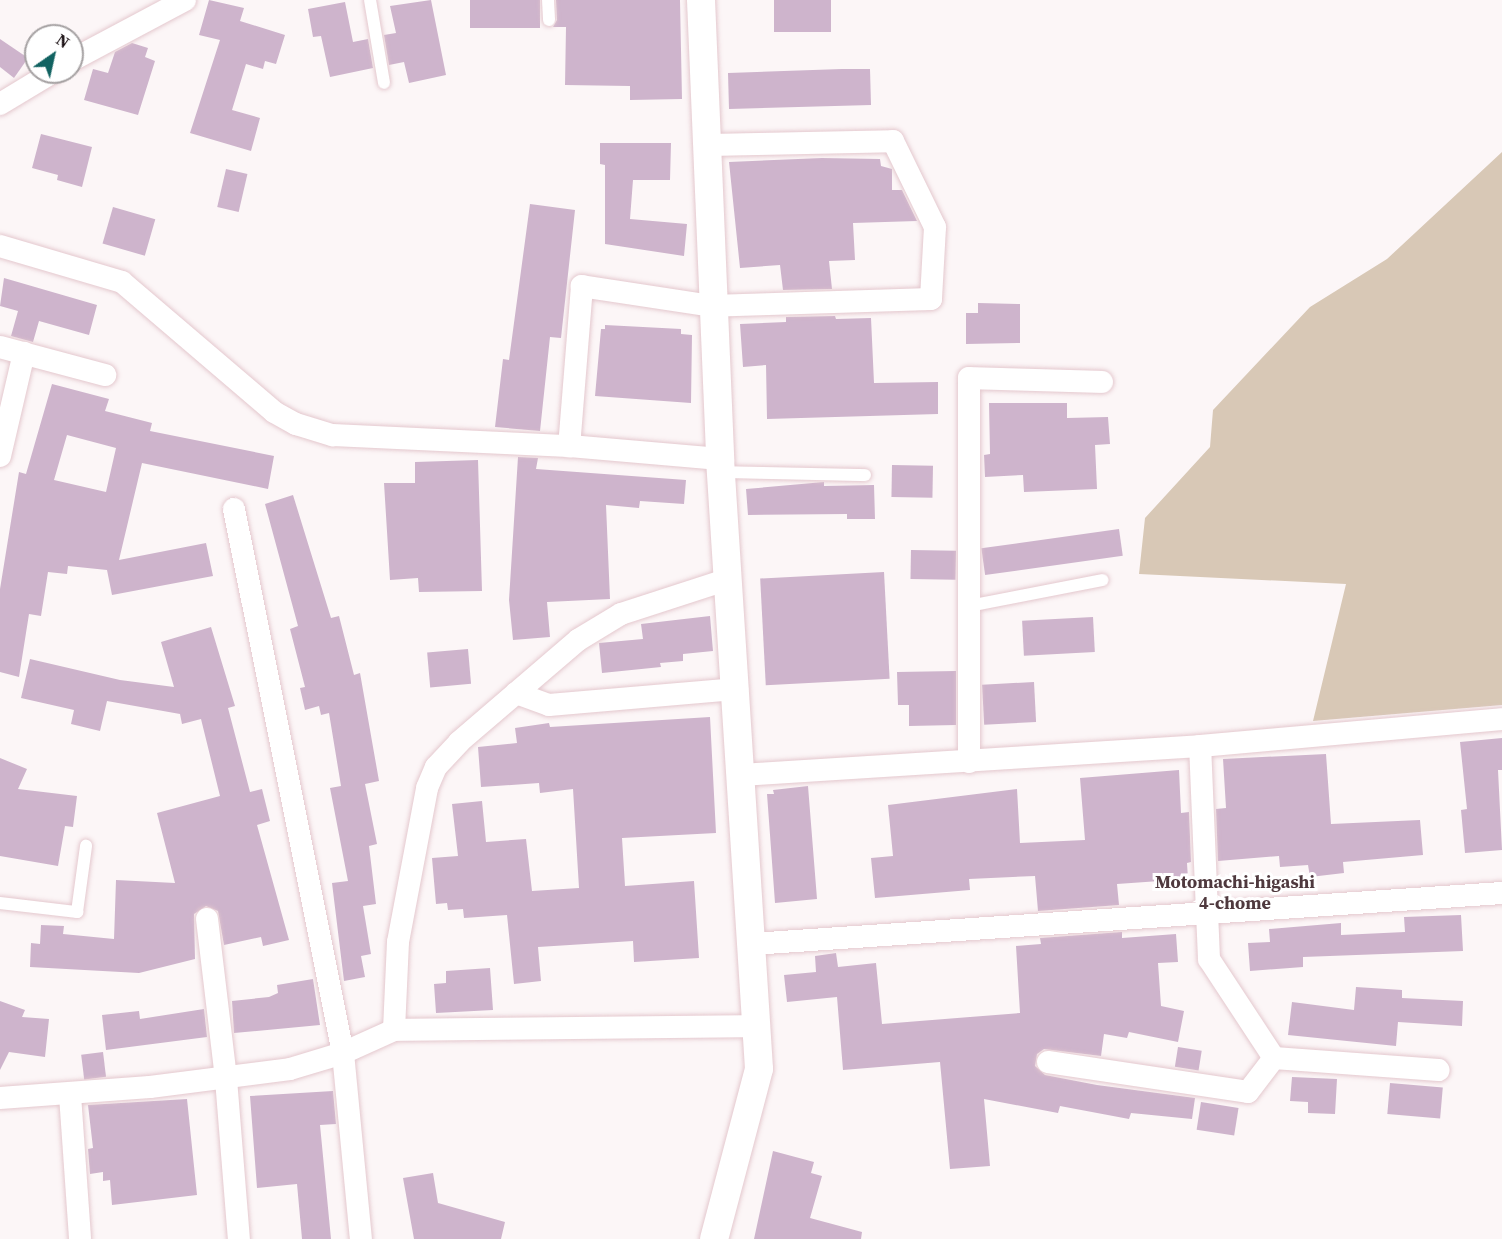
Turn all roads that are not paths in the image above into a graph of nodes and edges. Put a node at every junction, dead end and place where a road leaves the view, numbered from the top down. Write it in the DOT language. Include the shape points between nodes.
graph roads {
  1 [pos="184,0"];
  2 [pos="370,0"];
  3 [pos="548,0"];
  4 [pos="701,0"];
  5 [pos="549,20"];
  6 [pos="84,54"];
  7 [pos="384,83"];
  8 [pos="33,84"];
  9 [pos="0,104"];
  10 [pos="708,145"];
  11 [pos="0,246"];
  12 [pos="712,306"];
  13 [pos="0,346"];
  14 [pos="24,353"];
  15 [pos="105,375"];
  16 [pos="1102,382"];
  17 [pos="569,446"];
  18 [pos="0,456"];
  19 [pos="721,466"];
  20 [pos="865,475"];
  21 [pos="234,510"];
  22 [pos="729,579"];
  23 [pos="1103,580"];
  24 [pos="969,606"];
  25 [pos="737,689"];
  26 [pos="516,693"];
  27 [pos="1502,719"];
  28 [pos="1200,746"];
  29 [pos="969,762"];
  30 [pos="741,775"];
  31 [pos="86,846"];
  32 [pos="1502,893"];
  33 [pos="0,903"];
  34 [pos="1208,913"];
  35 [pos="207,919"];
  36 [pos="752,944"];
  37 [pos="756,1026"];
  38 [pos="394,1030"];
  39 [pos="343,1053"];
  40 [pos="1274,1058"];
  41 [pos="1048,1062"];
  42 [pos="1439,1070"];
  43 [pos="226,1079"];
  44 [pos="70,1095"];
  45 [pos="0,1098"];
  46 [pos="81,1239"];
  47 [pos="239,1239"];
  48 [pos="361,1239"];
  49 [pos="714,1239"];
  1 -- 6 [label="street"];
  2 -- 7 [label="lane"];
  3 -- 5 [label="lane"];
  4 -- 10 [label="street"];
  8 -- 9 [label="street"];
  10 -- 12 [label="street"];
  10 -- 12 [label="street" via="893,141 935,227 931,299"];
  11 -- 17 [label="street" via="122,282 253,390 274,412 296,424 333,435"];
  12 -- 17 [label="street" via="582,286"];
  12 -- 19 [label="street"];
  13 -- 14 [label="street"];
  14 -- 15 [label="street"];
  14 -- 18 [label="street"];
  16 -- 24 [label="street" via="969,378"];
  17 -- 19 [label="street"];
  19 -- 20 [label="lane"];
  19 -- 22 [label="street"];
  21 -- 39 [label="street"];
  22 -- 25 [label="street"];
  22 -- 26 [label="street" via="621,614 578,640"];
  23 -- 24 [label="lane"];
  24 -- 29 [label="street"];
  25 -- 26 [label="street" via="549,705"];
  25 -- 30 [label="street"];
  26 -- 38 [label="street" via="459,742 436,767 427,788 398,942"];
  27 -- 28 [label="street"];
  28 -- 29 [label="street"];
  28 -- 34 [label="street"];
  29 -- 30 [label="street"];
  30 -- 36 [label="street"];
  31 -- 33 [label="lane" via="77,912"];
  32 -- 34 [label="street"];
  34 -- 36 [label="street"];
  34 -- 40 [label="street" via="1209,959"];
  35 -- 43 [label="street"];
  36 -- 37 [label="street"];
  37 -- 38 [label="street"];
  37 -- 49 [label="street" via="759,1069"];
  38 -- 39 [label="street"];
  39 -- 43 [label="street" via="290,1068"];
  39 -- 48 [label="street"];
  40 -- 41 [label="street" via="1248,1092"];
  40 -- 42 [label="street"];
  43 -- 44 [label="street"];
  43 -- 47 [label="street"];
  44 -- 45 [label="street"];
  44 -- 46 [label="street"];
}
